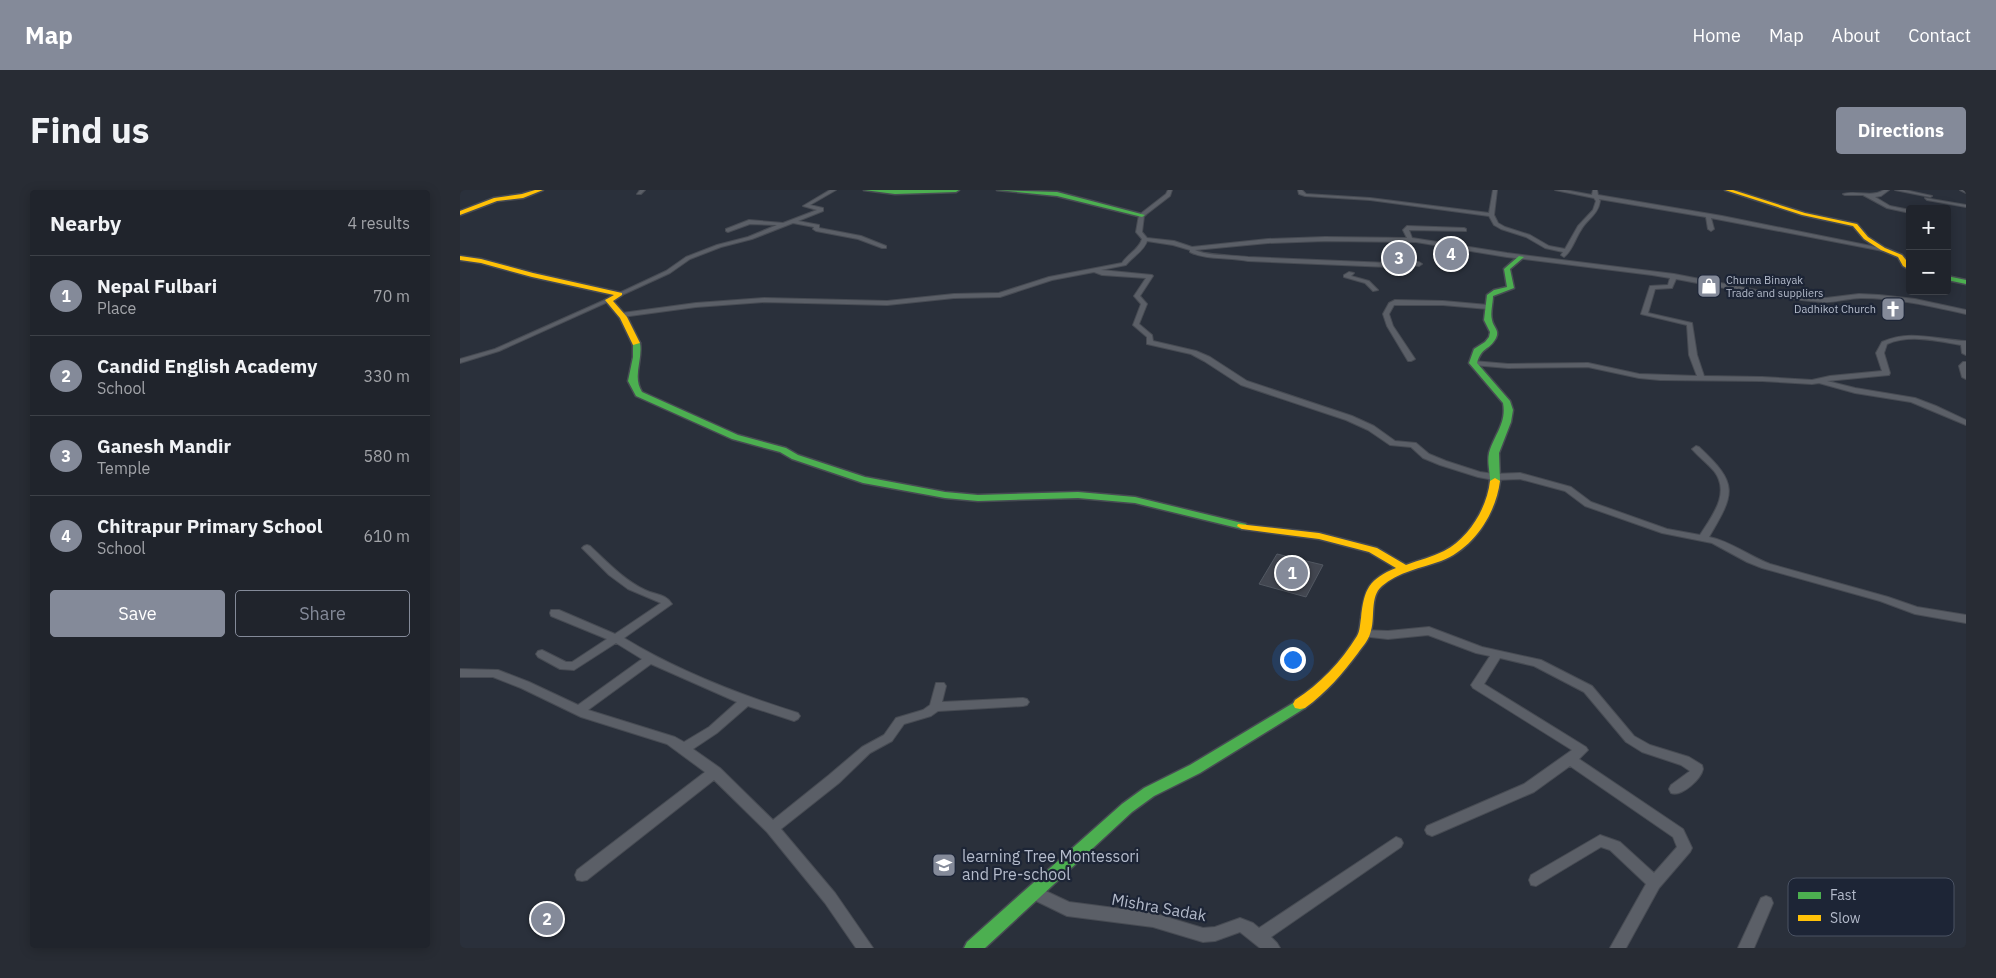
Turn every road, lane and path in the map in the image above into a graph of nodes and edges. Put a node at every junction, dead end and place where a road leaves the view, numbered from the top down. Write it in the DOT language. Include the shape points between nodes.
graph roads {
  1 [pos="540,190"];
  2 [pos="834,190"];
  3 [pos="867,190"];
  4 [pos="930,190"];
  5 [pos="956,190"];
  6 [pos="1000,190"];
  7 [pos="1170,190"];
  8 [pos="1300,190"];
  9 [pos="1495,190"];
  10 [pos="1557,190"];
  11 [pos="1595,190"];
  12 [pos="1728,190"];
  13 [pos="1887,190"];
  14 [pos="1897,190"];
  15 [pos="1962,190"];
  16 [pos="1031,191"];
  17 [pos="1966,192"];
  18 [pos="1845,194"];
  19 [pos="1871,196"];
  20 [pos="1596,197"];
  21 [pos="1927,199"];
  22 [pos="1923,205"];
  23 [pos="1966,206"];
  24 [pos="1906,211"];
  25 [pos="460,213"];
  26 [pos="1142,215"];
  27 [pos="1491,215"];
  28 [pos="1708,217"];
  29 [pos="794,222"];
  30 [pos="785,225"];
  31 [pos="1711,229"];
  32 [pos="728,230"];
  33 [pos="1464,230"];
  34 [pos="1145,239"];
  35 [pos="1410,240"];
  36 [pos="884,247"];
  37 [pos="1883,249"];
  38 [pos="1190,250"];
  39 [pos="1567,251"];
  40 [pos="1521,257"];
  41 [pos="460,258"];
  42 [pos="1558,262"];
  43 [pos="1419,264"];
  44 [pos="1906,266"];
  45 [pos="1095,270"];
  46 [pos="1351,273"];
  47 [pos="1674,276"];
  48 [pos="1951,279"];
  49 [pos="1966,282"];
  50 [pos="1375,290"];
  51 [pos="620,294"];
  52 [pos="608,300"];
  53 [pos="1488,307"];
  54 [pos="1966,312"];
  55 [pos="622,316"];
  56 [pos="1965,343"];
  57 [pos="1966,353"];
  58 [pos="1410,360"];
  59 [pos="460,361"];
  60 [pos="1473,363"];
  61 [pos="1966,364"];
  62 [pos="1966,377"];
  63 [pos="1701,378"];
  64 [pos="1821,381"];
  65 [pos="1966,423"];
  66 [pos="1696,449"];
  67 [pos="1494,477"];
  68 [pos="1703,538"];
  69 [pos="587,548"];
  70 [pos="1404,568"];
  71 [pos="555,612"];
  72 [pos="1966,619"];
  73 [pos="1365,633"];
  74 [pos="615,638"];
  75 [pos="542,654"];
  76 [pos="1497,654"];
  77 [pos="650,659"];
  78 [pos="460,673"];
  79 [pos="940,686"];
  80 [pos="746,701"];
  81 [pos="1023,702"];
  82 [pos="935,707"];
  83 [pos="580,711"];
  84 [pos="794,716"];
  85 [pos="684,748"];
  86 [pos="1570,759"];
  87 [pos="715,772"];
  88 [pos="1676,789"];
  89 [pos="772,828"];
  90 [pos="1432,830"];
  91 [pos="1396,843"];
  92 [pos="582,875"];
  93 [pos="1536,880"];
  94 [pos="1654,883"];
  95 [pos="1035,893"];
  96 [pos="1766,903"];
  97 [pos="1260,936"];
  98 [pos="865,948"];
  99 [pos="973,948"];
  100 [pos="1272,948"];
  101 [pos="1618,948"];
  102 [pos="1746,948"];
  1 -- 25 [label="street" via="496,199"];
  2 -- 29 [label="street" via="805,206 821,210"];
  3 -- 4 [label="street"];
  4 -- 5 [label="street"];
  6 -- 16 [label="street"];
  7 -- 26 [label="street"];
  8 -- 27 [label="street" via="1306,195 1374,199"];
  9 -- 27 [label="street"];
  10 -- 20 [label="street"];
  11 -- 20 [label="street"];
  12 -- 37 [label="street" via="1804,214 1855,225"];
  13 -- 19 [label="street"];
  14 -- 21 [label="street" via="1930,196"];
  15 -- 17 [label="street"];
  16 -- 26 [label="street"];
  18 -- 19 [label="street" via="1863,192"];
  19 -- 24 [label="street" via="1885,206"];
  20 -- 28 [label="street"];
  20 -- 39 [label="street" via="1595,214 1580,227"];
  21 -- 22 [label="street"];
  21 -- 23 [label="street"];
  26 -- 34 [label="street" via="1140,232"];
  27 -- 39 [label="street" via="1503,228 1524,234 1547,247"];
  28 -- 31 [label="street"];
  28 -- 37 [label="street"];
  29 -- 30 [label="street"];
  29 -- 36 [label="street" via="817,226 816,229 828,232 869,238"];
  30 -- 32 [label="street" via="749,222"];
  30 -- 51 [label="street" via="688,258 668,272"];
  33 -- 35 [label="street" via="1407,228"];
  34 -- 35 [label="street" via="1192,249 1268,241"];
  34 -- 45 [label="street" via="1143,246 1124,264"];
  35 -- 40 [label="street"];
  37 -- 44 [label="street" via="1900,256"];
  38 -- 43 [label="street" via="1200,255 1248,260"];
  39 -- 42 [label="street"];
  40 -- 42 [label="street"];
  40 -- 53 [label="street" via="1508,269 1511,288 1492,293"];
  41 -- 51 [label="street"];
  42 -- 47 [label="street"];
  45 -- 55 [label="street" via="1046,280 1000,295 887,303 764,300 696,305"];
  45 -- 67 [label="street" via="1150,276 1137,296 1144,304 1136,325 1150,336 1149,343 1192,352 1244,383 1349,418 1394,443 1413,446 1443,463"];
  46 -- 50 [label="street" via="1346,276 1366,282"];
  47 -- 54 [label="street" via="1772,295 1826,300 1879,297"];
  47 -- 63 [label="street" via="1670,287 1652,287 1644,314 1690,324 1693,356"];
  48 -- 49 [label="street"];
  51 -- 52 [label="street"];
  52 -- 55 [label="street"];
  52 -- 59 [label="street" via="497,350"];
  53 -- 58 [label="street" via="1434,302 1391,304 1386,314 1388,322"];
  53 -- 60 [label="street" via="1493,337 1477,351"];
  55 -- 70 [label="street" via="638,353 630,377 639,394 735,437 783,450 853,477 945,495 978,498 1078,495 1135,500 1254,529 1319,536 1373,550"];
  56 -- 57 [label="street"];
  56 -- 64 [label="street" via="1926,337 1894,338 1884,343 1880,350 1886,372"];
  60 -- 63 [label="street" via="1588,365 1639,376"];
  60 -- 67 [label="street" via="1509,406 1508,422 1495,451"];
  61 -- 62 [label="street" via="1963,366"];
  63 -- 64 [label="street"];
  64 -- 65 [label="street" via="1845,389 1922,403"];
  66 -- 68 [label="street" via="1723,477 1726,490 1725,504"];
  67 -- 68 [label="street" via="1520,476 1555,485 1572,491 1588,504 1665,531"];
  67 -- 70 [label="street" via="1495,487 1487,510 1455,550"];
  68 -- 72 [label="street" via="1766,566 1911,609"];
  69 -- 74 [label="street" via="625,583 667,602 664,608"];
  70 -- 73 [label="street" via="1371,592"];
  71 -- 74 [label="street"];
  73 -- 76 [label="street" via="1429,632"];
  73 -- 95 [label="street" via="1330,682 1258,731 1149,792 1127,808"];
  74 -- 75 [label="street" via="574,666 564,666"];
  74 -- 77 [label="street"];
  76 -- 86 [label="street" via="1477,685 1582,750"];
  76 -- 88 [label="street" via="1537,663 1578,683 1594,695 1630,739 1646,749 1694,766 1696,773"];
  77 -- 80 [label="street"];
  77 -- 83 [label="street"];
  78 -- 83 [label="street" via="494,673"];
  79 -- 82 [label="street"];
  80 -- 84 [label="street"];
  80 -- 85 [label="street" via="713,730"];
  81 -- 82 [label="street"];
  82 -- 89 [label="street" via="927,713 900,721 888,738 866,750"];
  83 -- 85 [label="street" via="671,740"];
  85 -- 87 [label="street"];
  86 -- 90 [label="street" via="1529,788"];
  86 -- 94 [label="street" via="1678,833 1685,848"];
  87 -- 89 [label="street"];
  87 -- 92 [label="street"];
  89 -- 98 [label="street" via="830,898"];
  91 -- 97 [label="street"];
  93 -- 94 [label="street" via="1600,841 1614,846"];
  94 -- 101 [label="street"];
  95 -- 97 [label="street, Mishra Sadak" via="1067,909 1153,920 1203,935 1240,925"];
  95 -- 99 [label="street"];
  96 -- 102 [label="street"];
  97 -- 100 [label="street, Mishra Sadak"];
}
